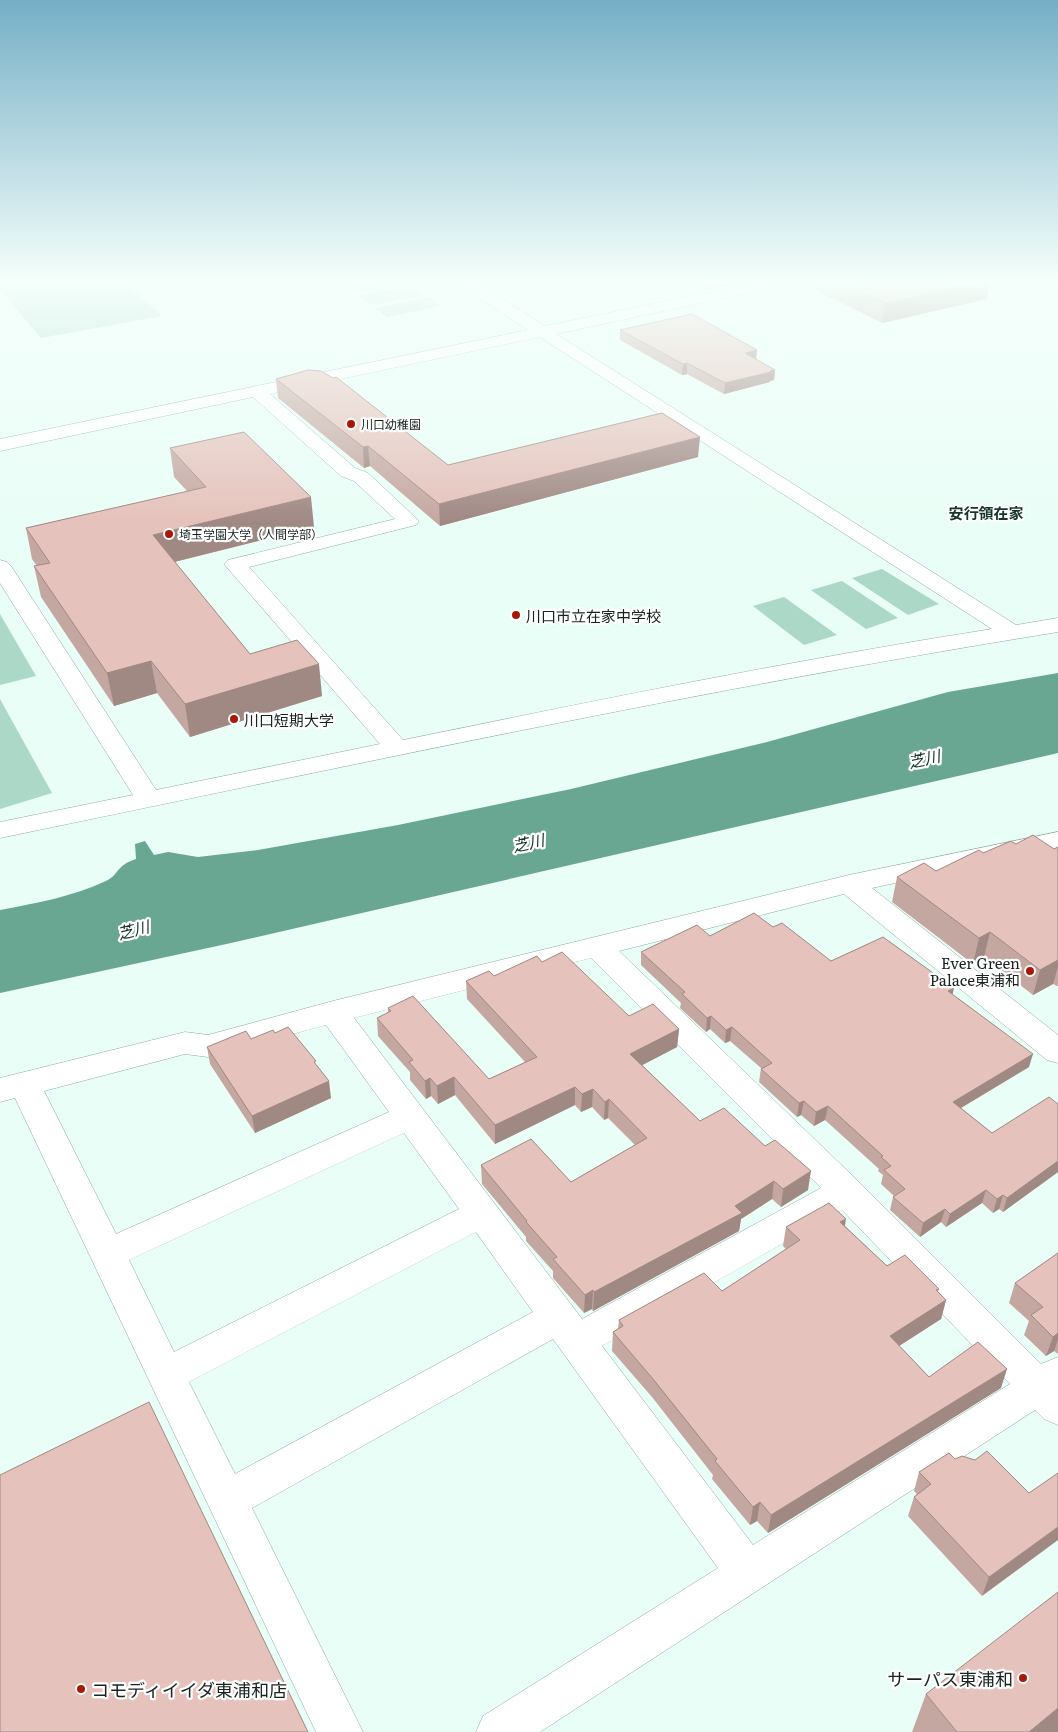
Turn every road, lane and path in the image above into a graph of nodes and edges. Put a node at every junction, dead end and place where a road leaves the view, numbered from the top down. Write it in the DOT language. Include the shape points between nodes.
graph roads {
  1 [pos="396,362"];
  2 [pos="591,362"];
  3 [pos="256,391"];
  4 [pos="0,445"];
  5 [pos="0,566"];
  6 [pos="1058,625"];
  7 [pos="1012,632"];
  8 [pos="397,748"];
  9 [pos="150,800"];
  10 [pos="0,830"];
  11 [pos="1058,840"];
  12 [pos="848,884"];
  13 [pos="599,948"];
  14 [pos="333,1012"];
  15 [pos="1058,1052"];
  16 [pos="12,1087"];
  17 [pos="410,1116"];
  18 [pos="846,1191"];
  19 [pos="482,1214"];
  20 [pos="107,1254"];
  21 [pos="567,1329"];
  22 [pos="166,1375"];
  23 [pos="1052,1389"];
  24 [pos="227,1500"];
  25 [pos="747,1572"];
  26 [pos="340,1732"];
  27 [pos="499,1732"];
  1 -- 3 [label="street"];
  2 -- 7 [label="street"];
  3 -- 4 [label="street"];
  3 -- 8 [label="street" via="348,472 361,477 408,521 234,564"];
  5 -- 9 [label="street"];
  6 -- 7 [label="street"];
  7 -- 8 [label="street" via="695,688"];
  8 -- 9 [label="street"];
  9 -- 10 [label="street"];
  11 -- 12 [label="street"];
  12 -- 13 [label="street"];
  12 -- 15 [label="street"];
  13 -- 14 [label="street"];
  13 -- 18 [label="street"];
  14 -- 16 [label="street" via="208,1046 185,1043"];
  14 -- 17 [label="street"];
  16 -- 20 [label="street"];
  17 -- 19 [label="street"];
  17 -- 20 [label="street"];
  18 -- 21 [label="street"];
  18 -- 23 [label="street"];
  19 -- 21 [label="street"];
  19 -- 22 [label="street"];
  20 -- 22 [label="street"];
  21 -- 24 [label="street"];
  21 -- 25 [label="street"];
  22 -- 24 [label="street"];
  23 -- 25 [label="street"];
  24 -- 26 [label="street"];
  25 -- 27 [label="street"];
}
